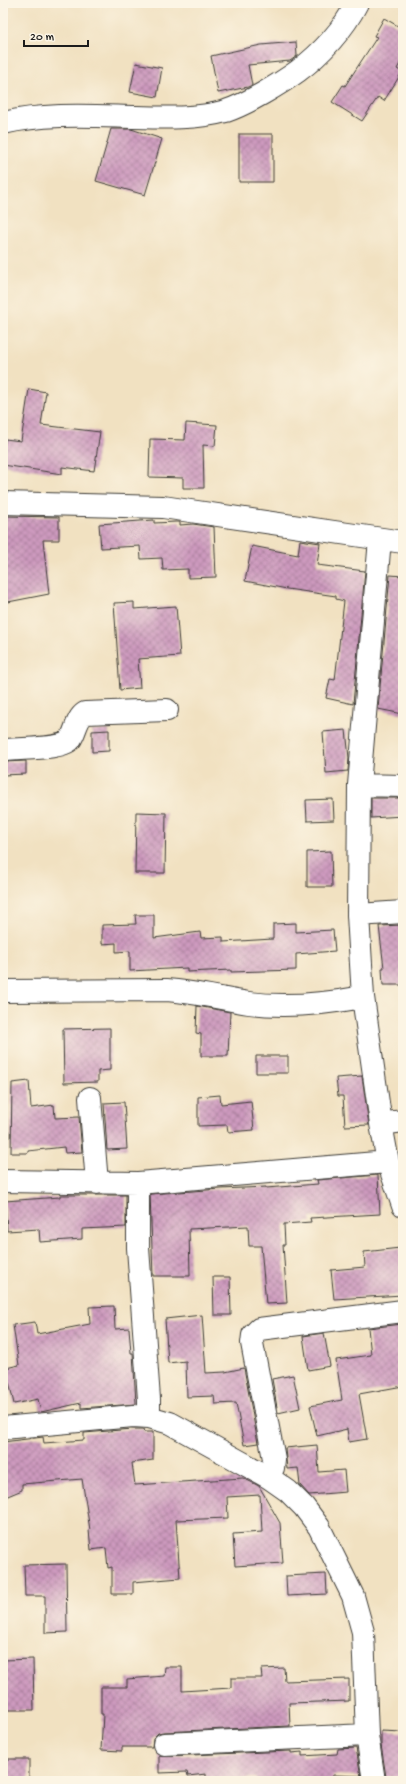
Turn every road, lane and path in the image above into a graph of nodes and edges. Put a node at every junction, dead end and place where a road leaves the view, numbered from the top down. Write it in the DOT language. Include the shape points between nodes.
graph roads {
  1 [pos="357,3"];
  2 [pos="3,123"];
  3 [pos="3,503"];
  4 [pos="380,539"];
  5 [pos="403,542"];
  6 [pos="167,710"];
  7 [pos="3,750"];
  8 [pos="358,785"];
  9 [pos="403,786"];
  10 [pos="403,912"];
  11 [pos="358,915"];
  12 [pos="3,991"];
  13 [pos="363,997"];
  14 [pos="90,1098"];
  15 [pos="403,1121"];
  16 [pos="381,1124"];
  17 [pos="388,1162"];
  18 [pos="3,1181"];
  19 [pos="97,1183"];
  20 [pos="138,1183"];
  21 [pos="403,1206"];
  22 [pos="403,1311"];
  23 [pos="149,1417"];
  24 [pos="3,1428"];
  25 [pos="268,1476"];
  26 [pos="367,1736"];
  27 [pos="164,1744"];
  28 [pos="374,1781"];
  1 -- 2 [label="street" via="335,35 312,60 287,79 227,110 200,116 156,118 50,115"];
  3 -- 4 [label="street" via="163,507"];
  4 -- 5 [label="street"];
  4 -- 8 [label="street"];
  6 -- 7 [label="street" via="85,714 81,716 69,740 61,745"];
  8 -- 9 [label="street"];
  8 -- 11 [label="street"];
  10 -- 11 [label="street"];
  11 -- 13 [label="street"];
  12 -- 13 [label="street" via="167,990 280,1006 328,1004"];
  13 -- 16 [label="street"];
  14 -- 19 [label="street"];
  15 -- 16 [label="street"];
  16 -- 17 [label="street"];
  17 -- 20 [label="street"];
  17 -- 21 [label="street"];
  18 -- 19 [label="street"];
  19 -- 20 [label="street"];
  20 -- 23 [label="street" via="138,1248"];
  22 -- 25 [label="street" via="259,1330 253,1335 252,1343 274,1459 274,1468"];
  23 -- 24 [label="street" via="133,1416"];
  23 -- 25 [label="street" via="170,1423"];
  25 -- 26 [label="street" via="304,1507 318,1527 353,1596 363,1632"];
  26 -- 27 [label="street"];
  26 -- 28 [label="street"];
}
